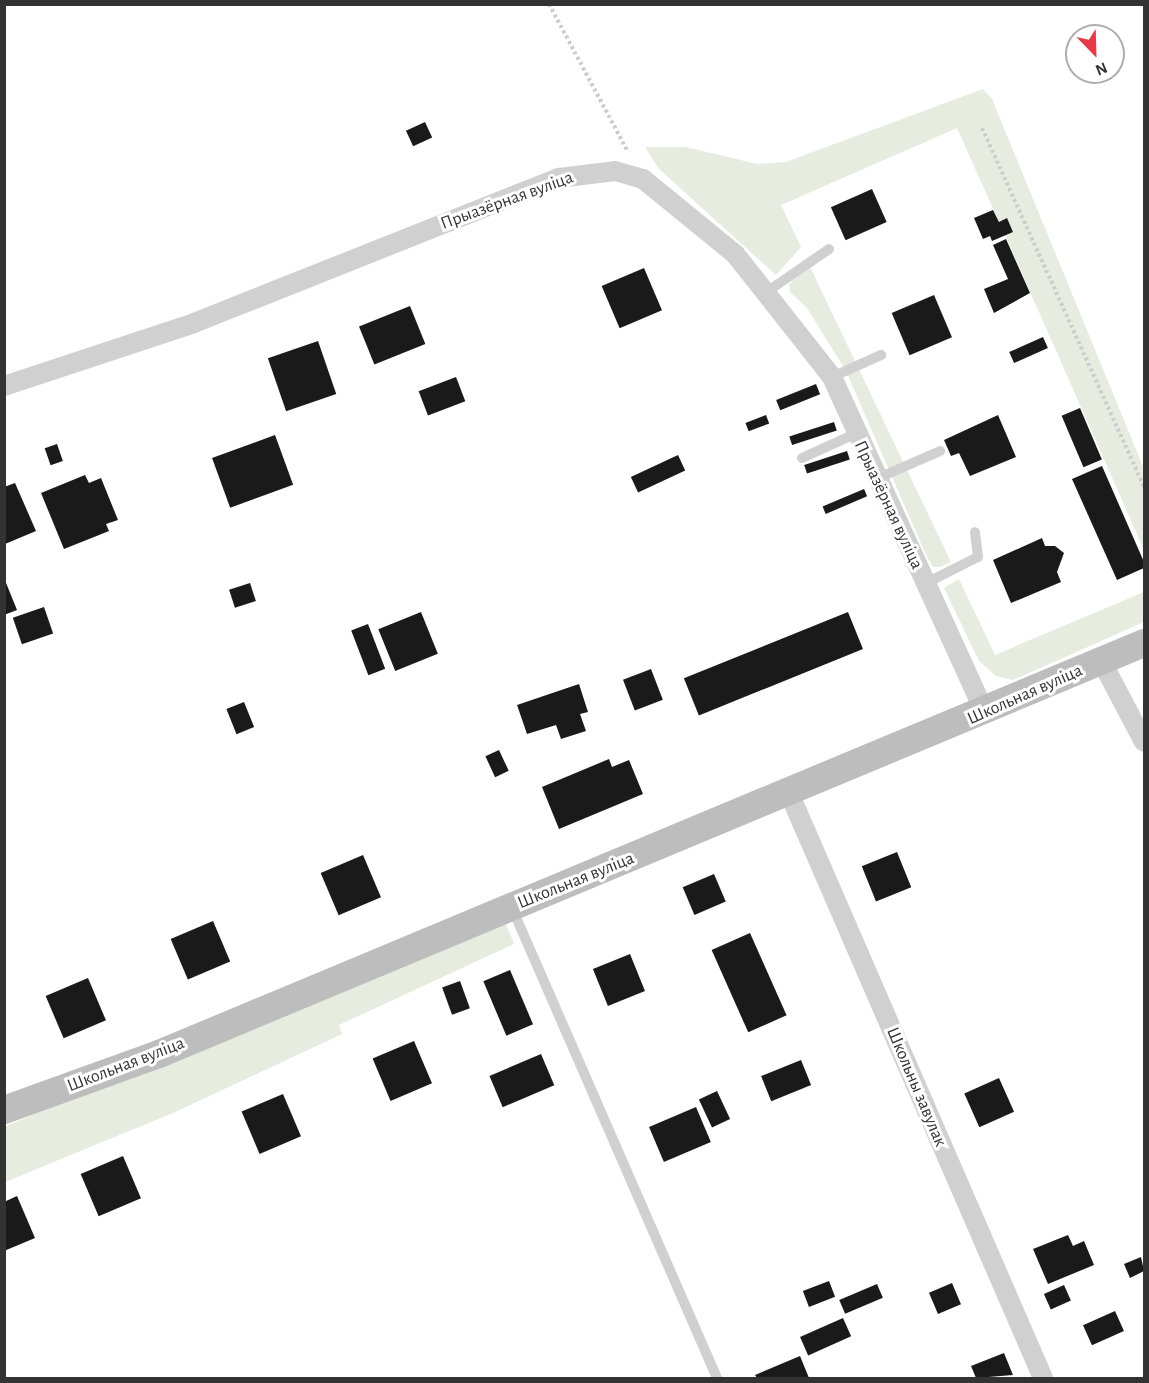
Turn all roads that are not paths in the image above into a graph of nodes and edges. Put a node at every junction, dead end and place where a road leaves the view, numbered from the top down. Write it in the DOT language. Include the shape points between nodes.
graph roads {
  1 [pos="830,249"];
  2 [pos="768,291"];
  3 [pos="881,355"];
  4 [pos="832,377"];
  5 [pos="4,386"];
  6 [pos="855,434"];
  7 [pos="940,451"];
  8 [pos="802,458"];
  9 [pos="876,479"];
  10 [pos="975,532"];
  11 [pos="924,584"];
  12 [pos="1144,643"];
  13 [pos="1102,662"];
  14 [pos="985,713"];
  15 [pos="1144,742"];
  16 [pos="790,795"];
  17 [pos="511,907"];
  18 [pos="4,1110"];
  19 [pos="717,1378"];
  20 [pos="1043,1378"];
  1 -- 2 [label="lane"];
  2 -- 4 [label="street, Прыазёрная вуліца"];
  2 -- 5 [label="street, Прыазёрная вуліца" via="719,238 643,179 615,171 559,178 194,323"];
  3 -- 4 [label="lane"];
  4 -- 6 [label="street, Прыазёрная вуліца"];
  6 -- 8 [label="lane"];
  6 -- 9 [label="street, Прыазёрная вуліца"];
  7 -- 9 [label="lane"];
  9 -- 11 [label="street, Прыазёрная вуліца"];
  10 -- 11 [label="lane" via="978,557"];
  11 -- 14 [label="street, Прыазёрная вуліца"];
  12 -- 13 [label="main road, Школьная вуліца"];
  13 -- 14 [label="main road, Школьная вуліца"];
  13 -- 15 [label="street"];
  14 -- 16 [label="main road, Школьная вуліца"];
  16 -- 17 [label="main road, Школьная вуліца"];
  16 -- 20 [label="street, Школьны завулак"];
  17 -- 18 [label="main road, Школьная вуліца" via="159,1054"];
  17 -- 19 [label="lane"];
}
